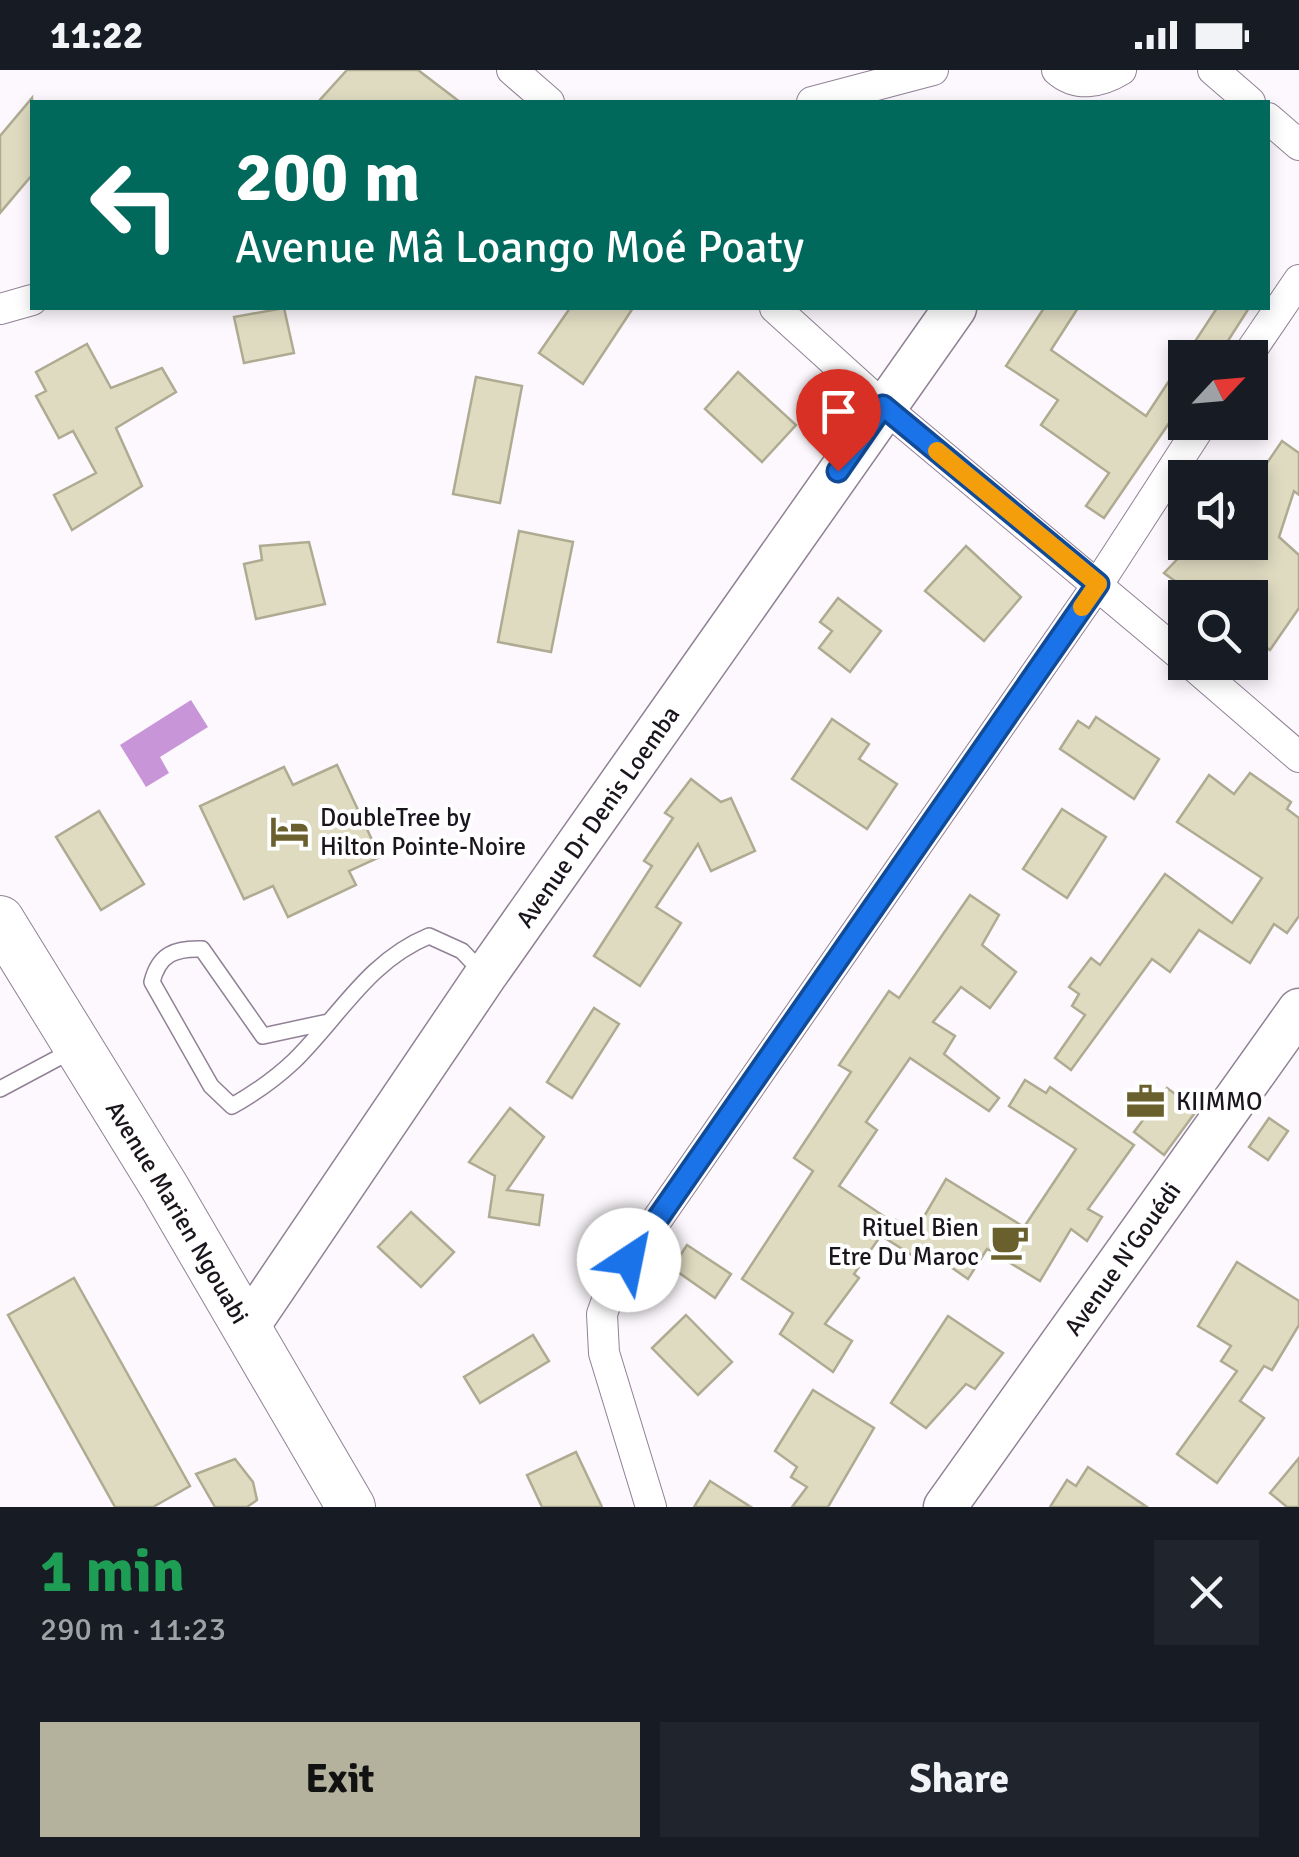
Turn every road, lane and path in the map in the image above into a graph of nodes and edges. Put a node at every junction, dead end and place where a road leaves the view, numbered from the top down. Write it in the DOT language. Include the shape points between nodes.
graph roads {
  1 [pos="512,70"];
  2 [pos="933,70"];
  3 [pos="1213,70"];
  4 [pos="1064,83"];
  5 [pos="1106,84"];
  6 [pos="547,100"];
  7 [pos="820,100"];
  8 [pos="1248,100"];
  9 [pos="1270,120"];
  10 [pos="1299,145"];
  11 [pos="1299,280"];
  12 [pos="30,301"];
  13 [pos="0,309"];
  14 [pos="777,310"];
  15 [pos="954,310"];
  16 [pos="1258,340"];
  17 [pos="883,406"];
  18 [pos="1191,440"];
  19 [pos="1098,584"];
  20 [pos="1168,645"];
  21 [pos="1209,680"];
  22 [pos="1299,757"];
  23 [pos="0,920"];
  24 [pos="486,976"];
  25 [pos="1299,1010"];
  26 [pos="328,1022"];
  27 [pos="76,1048"];
  28 [pos="0,1088"];
  29 [pos="247,1328"];
  30 [pos="350,1507"];
  31 [pos="650,1507"];
  32 [pos="944,1507"];
  1 -- 6 [label="street"];
  2 -- 7 [label="street"];
  3 -- 8 [label="street"];
  4 -- 5 [label="street"];
  9 -- 10 [label="street"];
  11 -- 16 [label="street"];
  12 -- 13 [label="street"];
  14 -- 17 [label="street"];
  15 -- 17 [label="street, Avenue Dr Denis Loemba"];
  17 -- 19 [label="street"];
  17 -- 24 [label="street, Avenue Dr Denis Loemba"];
  18 -- 19 [label="street"];
  19 -- 20 [label="street"];
  19 -- 31 [label="street" via="613,1283 602,1314 604,1353"];
  21 -- 22 [label="street"];
  23 -- 27 [label="main road, Avenue Marien Ngouabi"];
  24 -- 26 [label="lane" via="462,951 429,936 406,945 364,980"];
  24 -- 29 [label="street, Avenue Dr Denis Loemba"];
  25 -- 32 [label="street, Avenue N'Gouédi"];
  26 -- 26 [label="lane" via="267,1085 232,1106 212,1086 152,982 156,965 184,948 202,950 264,1036"];
  27 -- 28 [label="lane"];
  27 -- 29 [label="main road, Avenue Marien Ngouabi"];
  29 -- 30 [label="main road, Avenue Marien Ngouabi"];
}
